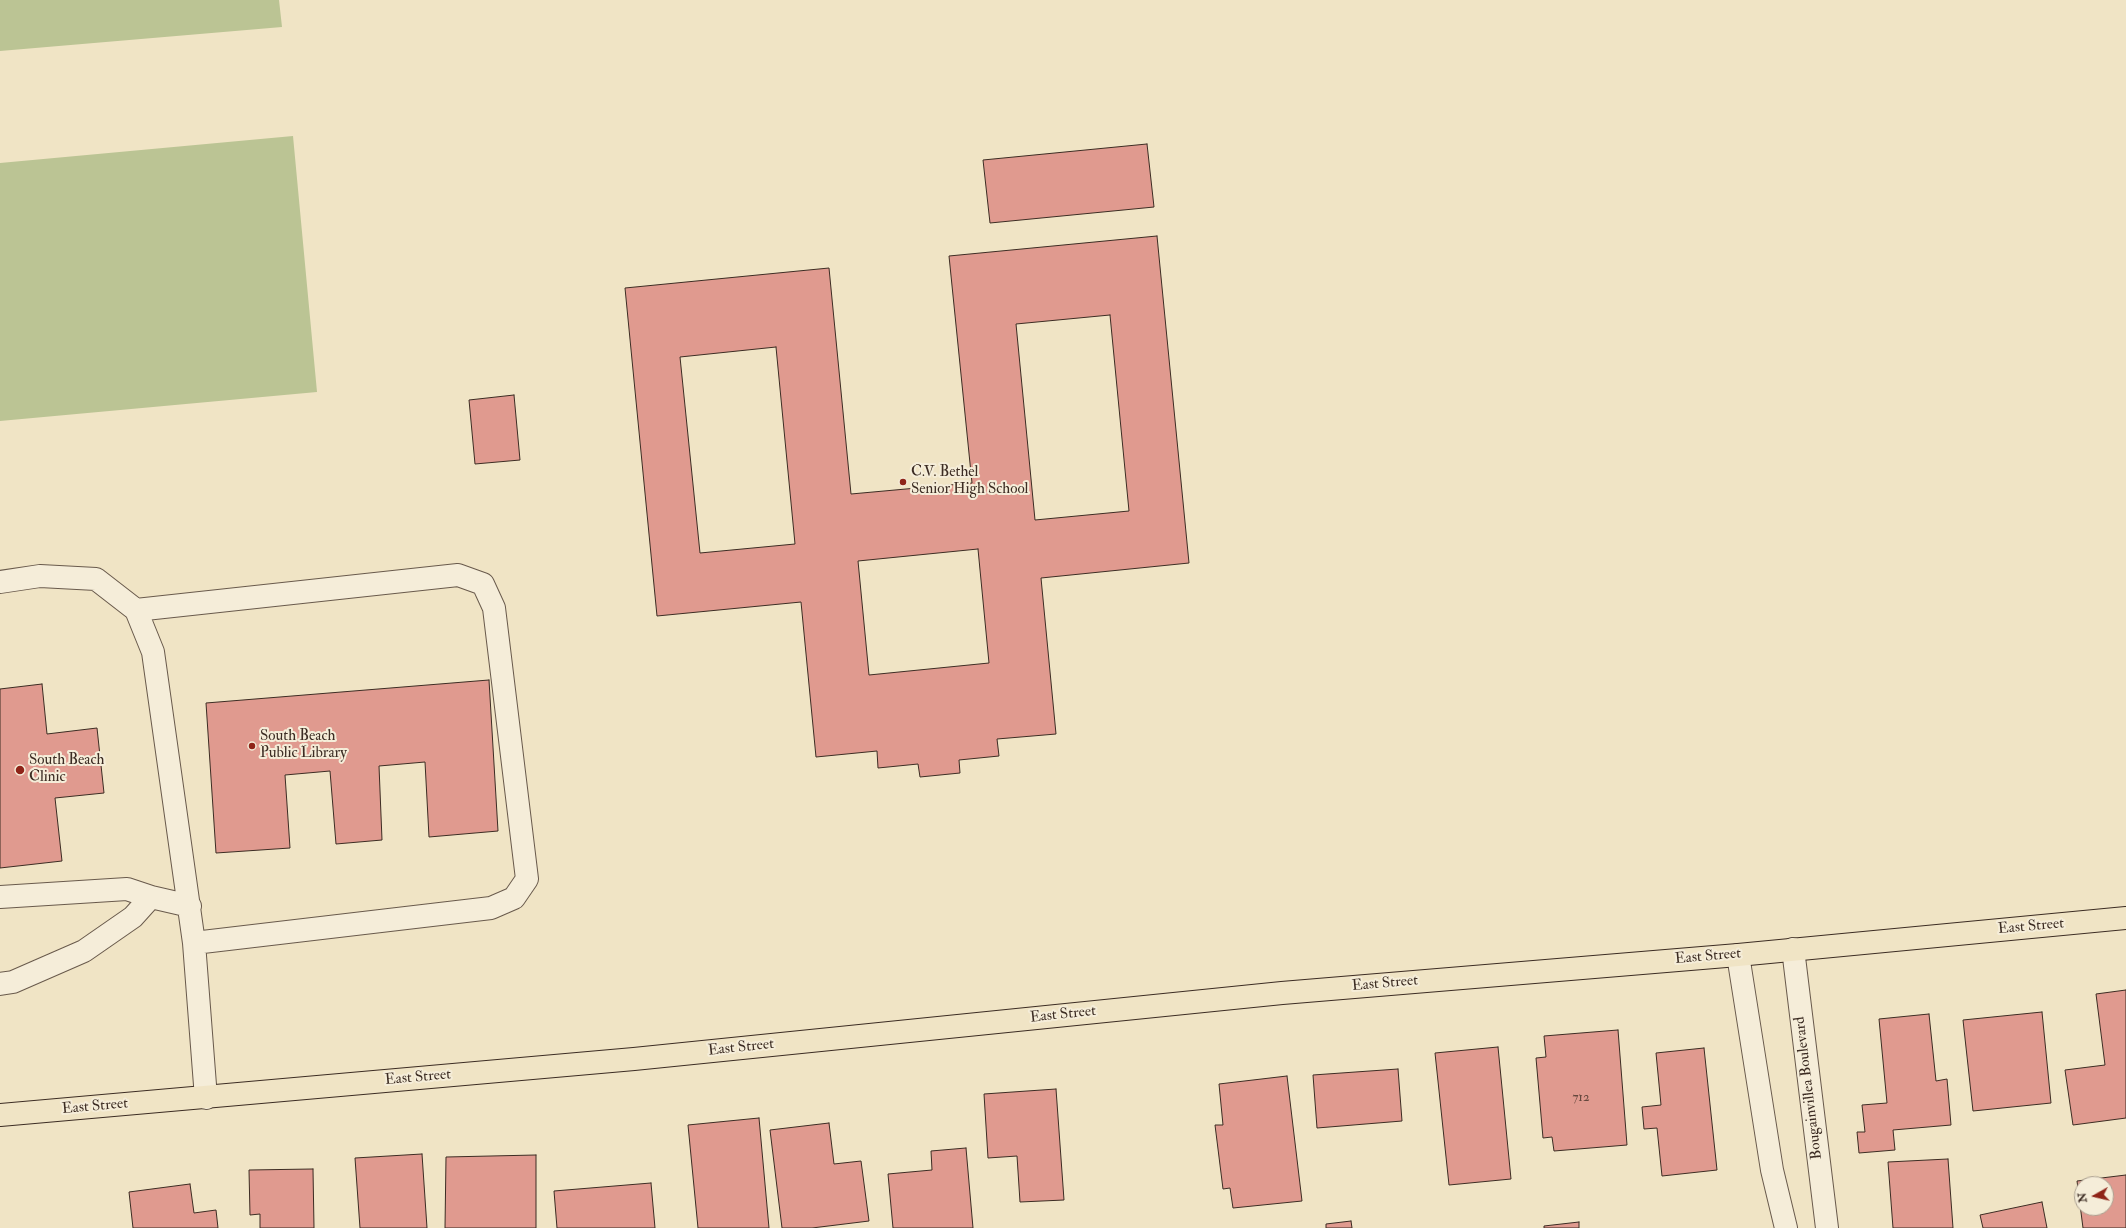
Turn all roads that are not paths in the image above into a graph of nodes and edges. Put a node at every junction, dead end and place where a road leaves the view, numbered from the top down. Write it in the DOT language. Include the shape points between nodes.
graph roads {
  1 [pos="0,582"];
  2 [pos="136,610"];
  3 [pos="0,897"];
  4 [pos="151,897"];
  5 [pos="190,906"];
  6 [pos="2126,918"];
  7 [pos="194,942"];
  8 [pos="1793,949"];
  9 [pos="1738,955"];
  10 [pos="0,984"];
  11 [pos="206,1098"];
  12 [pos="0,1115"];
  13 [pos="1786,1228"];
  14 [pos="1827,1228"];
  1 -- 2 [label="street" via="40,576 96,579"];
  2 -- 5 [label="street" via="153,652"];
  2 -- 7 [label="street" via="458,575 483,584 494,608 527,879 514,898 491,908"];
  3 -- 4 [label="street" via="127,889"];
  4 -- 5 [label="street"];
  4 -- 10 [label="street" via="133,917 84,951 13,982"];
  5 -- 7 [label="street"];
  6 -- 8 [label="main road, East Street"];
  7 -- 11 [label="street"];
  8 -- 9 [label="main road, East Street"];
  8 -- 14 [label="street, Bougainvillea Boulevard"];
  9 -- 11 [label="main road, East Street" via="1282,993 634,1059"];
  9 -- 13 [label="street" via="1772,1170"];
  11 -- 12 [label="main road, East Street"];
}
